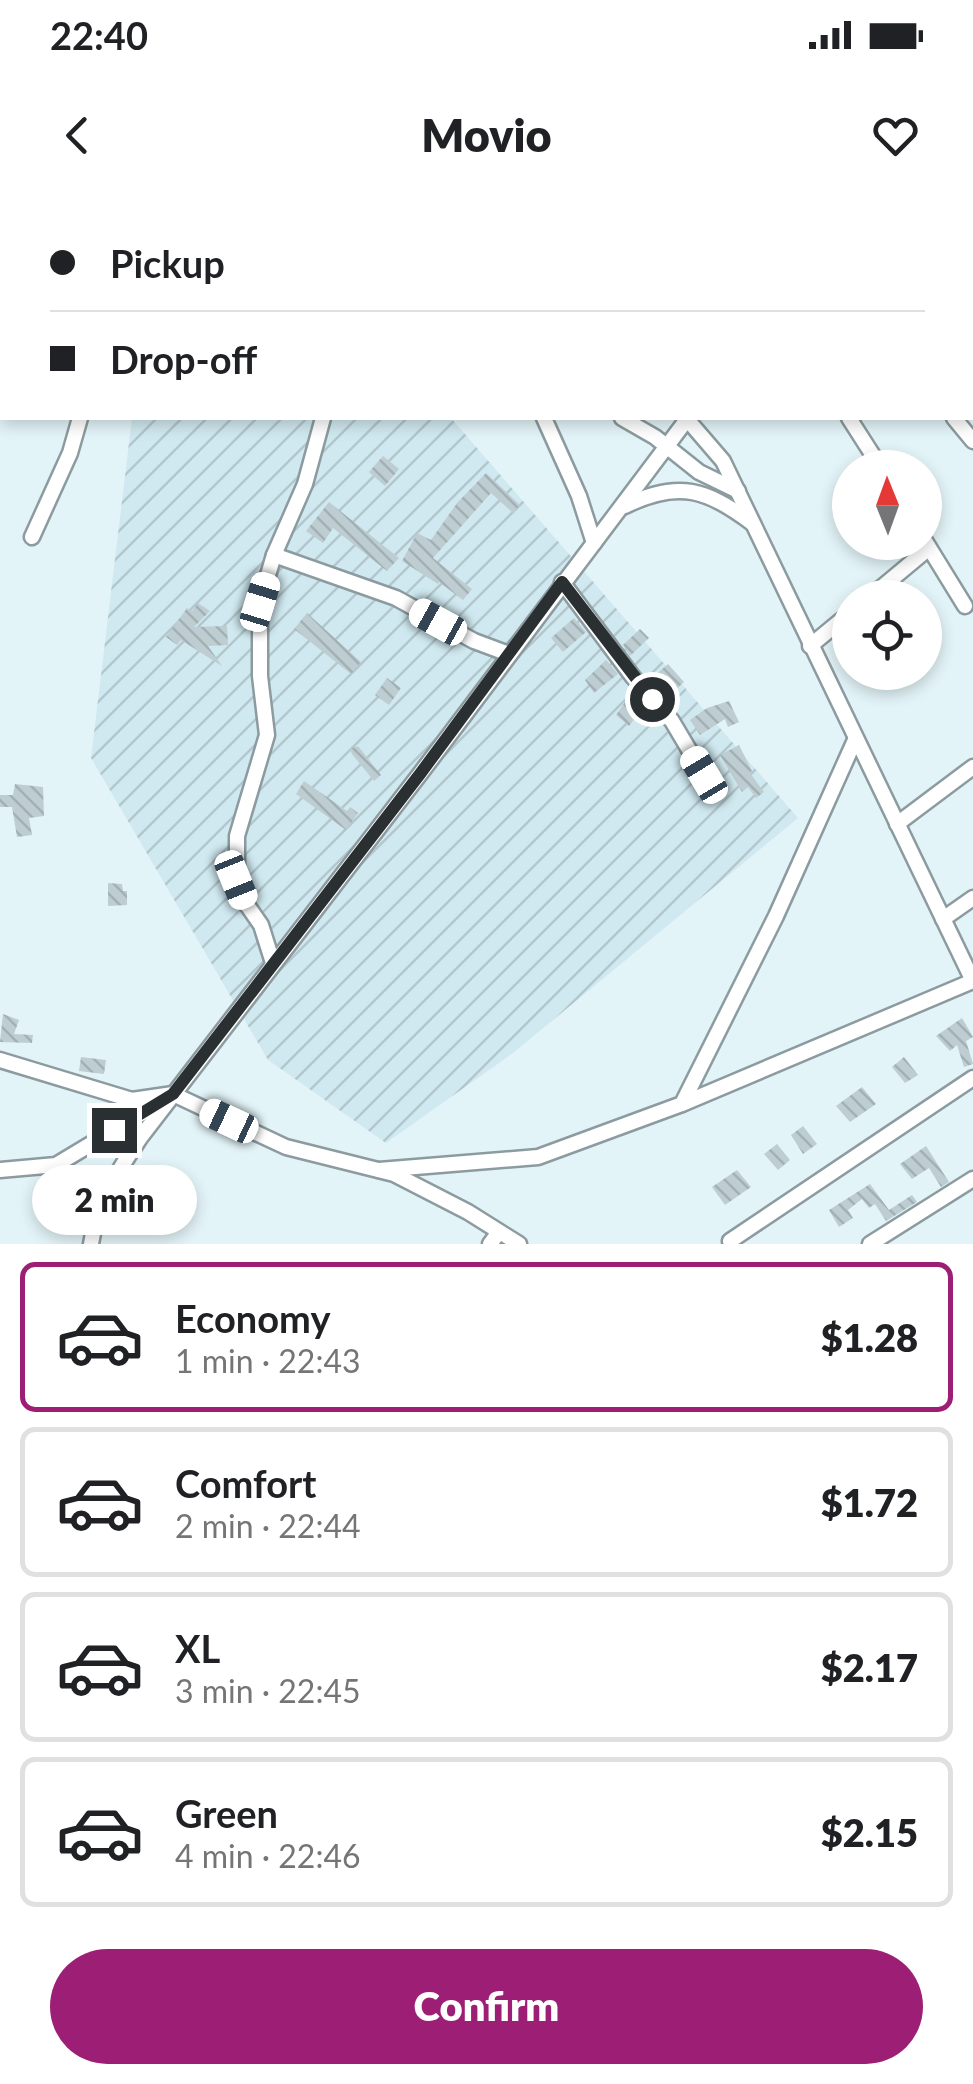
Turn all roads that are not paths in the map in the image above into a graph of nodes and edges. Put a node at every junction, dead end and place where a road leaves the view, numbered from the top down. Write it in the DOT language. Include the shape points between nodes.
graph roads {
  1 [pos="79,420"];
  2 [pos="322,420"];
  3 [pos="545,420"];
  4 [pos="625,420"];
  5 [pos="686,420"];
  6 [pos="689,420"];
  7 [pos="850,420"];
  8 [pos="956,420"];
  9 [pos="973,441"];
  10 [pos="667,446"];
  11 [pos="869,450"];
  12 [pos="738,492"];
  13 [pos="620,508"];
  14 [pos="755,525"];
  15 [pos="32,537"];
  16 [pos="594,544"];
  17 [pos="274,555"];
  18 [pos="910,560"];
  19 [pos="937,560"];
  20 [pos="888,580"];
  21 [pos="562,582"];
  22 [pos="964,606"];
  23 [pos="832,628"];
  24 [pos="810,646"];
  25 [pos="509,654"];
  26 [pos="855,740"];
  27 [pos="973,766"];
  28 [pos="704,775"];
  29 [pos="897,824"];
  30 [pos="973,898"];
  31 [pos="943,919"];
  32 [pos="273,963"];
  33 [pos="973,981"];
  34 [pos="0,1060"];
  35 [pos="973,1078"];
  36 [pos="173,1094"];
  37 [pos="682,1104"];
  38 [pos="0,1170"];
  39 [pos="378,1170"];
  40 [pos="973,1179"];
  41 [pos="495,1238"];
  42 [pos="730,1241"];
  43 [pos="90,1244"];
  44 [pos="519,1244"];
  45 [pos="870,1244"];
  1 -- 15 [label="street"];
  2 -- 17 [label="street" via="305,484"];
  3 -- 16 [label="street"];
  4 -- 10 [label="street"];
  5 -- 10 [label="street"];
  6 -- 12 [label="street"];
  7 -- 11 [label="street"];
  8 -- 9 [label="street"];
  10 -- 12 [label="street"];
  10 -- 13 [label="street"];
  12 -- 14 [label="street"];
  13 -- 14 [label="street" via="656,494 692,492 718,498"];
  13 -- 16 [label="street"];
  14 -- 24 [label="street"];
  16 -- 21 [label="street"];
  17 -- 25 [label="street" via="396,598"];
  17 -- 32 [label="street" via="260,602 267,735 237,836 236,880"];
  18 -- 20 [label="street"];
  19 -- 22 [label="street"];
  21 -- 25 [label="street"];
  21 -- 28 [label="street" via="672,721"];
  23 -- 24 [label="street"];
  24 -- 26 [label="street"];
  25 -- 32 [label="street"];
  26 -- 29 [label="street"];
  26 -- 37 [label="street"];
  27 -- 29 [label="street"];
  29 -- 31 [label="street"];
  30 -- 31 [label="street"];
  31 -- 33 [label="street"];
  32 -- 36 [label="street"];
  33 -- 37 [label="street"];
  34 -- 36 [label="street" via="132,1100"];
  35 -- 42 [label="street"];
  36 -- 38 [label="street" via="56,1166"];
  36 -- 39 [label="street" via="286,1147"];
  36 -- 43 [label="street" via="106,1188"];
  37 -- 39 [label="street" via="538,1157"];
  39 -- 41 [label="street" via="409,1182"];
  40 -- 45 [label="street"];
  41 -- 44 [label="street"];
}
